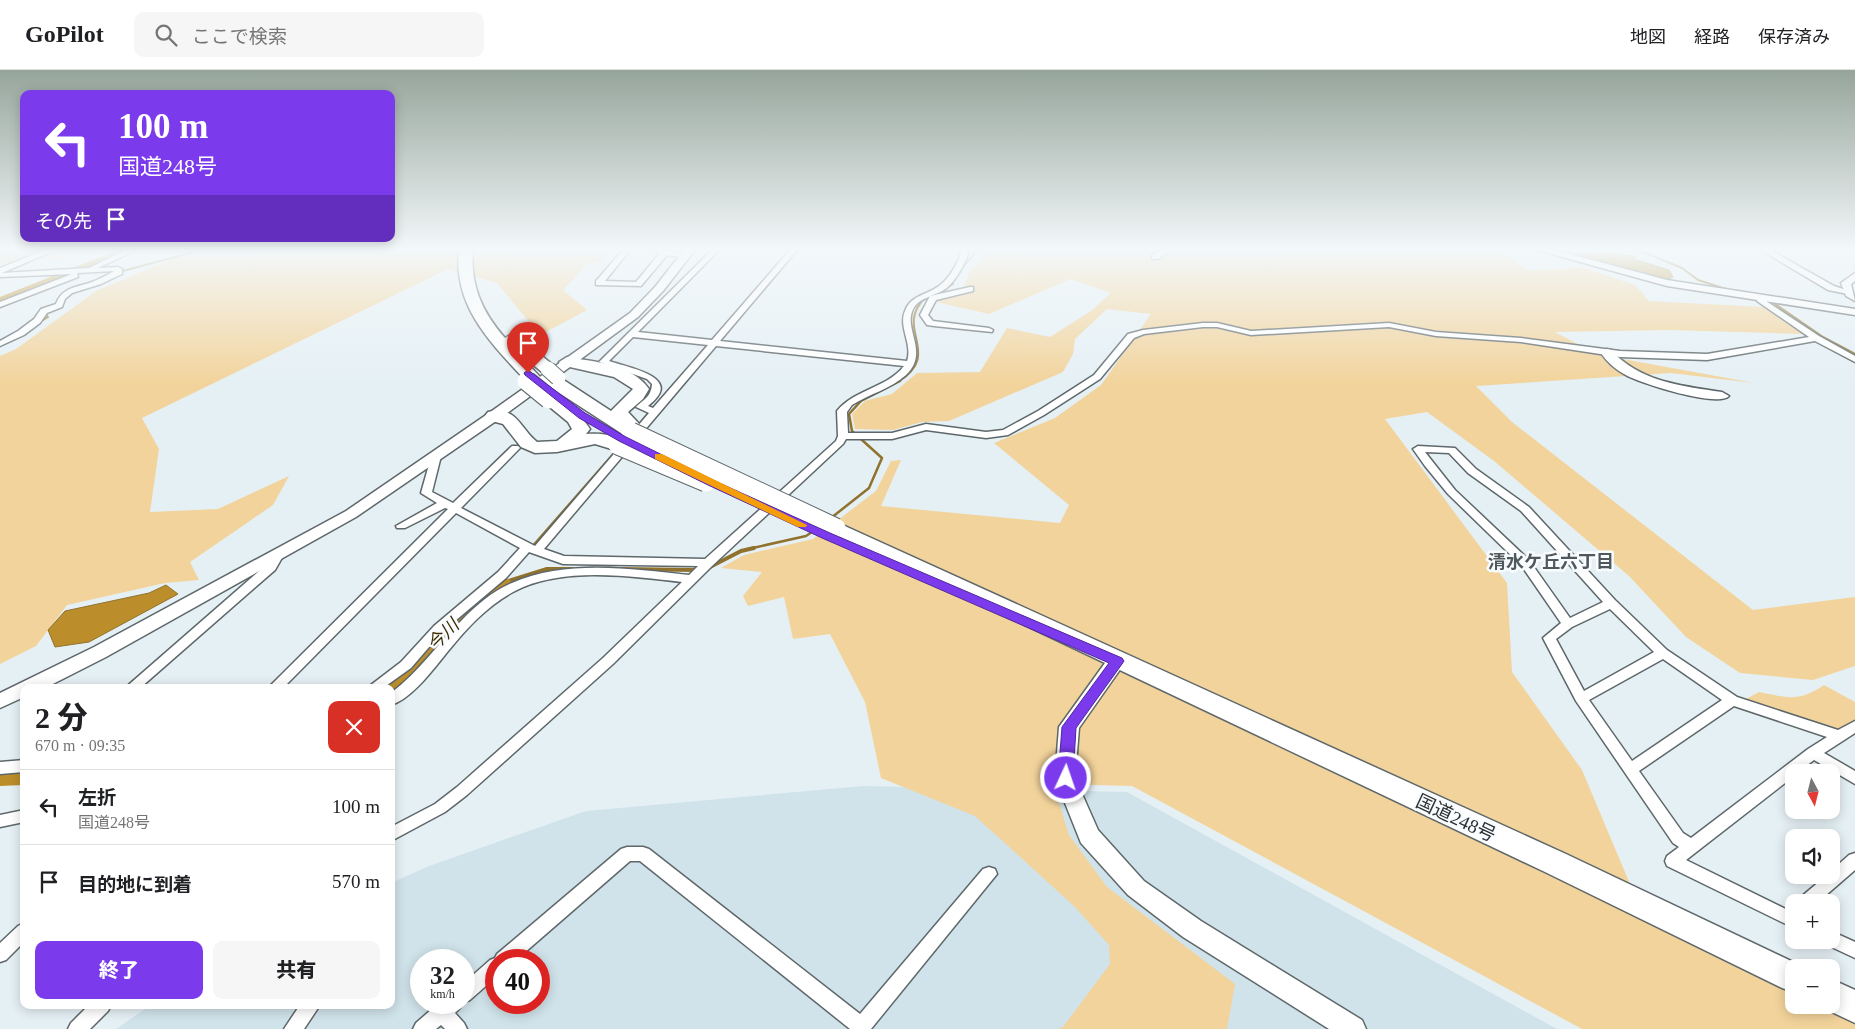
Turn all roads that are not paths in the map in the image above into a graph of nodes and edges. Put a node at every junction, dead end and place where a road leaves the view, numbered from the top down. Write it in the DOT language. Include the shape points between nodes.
graph roads {
  1 [pos="13,295"];
  2 [pos="25,295"];
  3 [pos="65,295"];
  4 [pos="472,295"];
  5 [pos="483,295"];
  6 [pos="652,295"];
  7 [pos="671,295"];
  8 [pos="756,295"];
  9 [pos="924,295"];
  10 [pos="939,295"];
  11 [pos="1736,295"];
  12 [pos="933,298"];
  13 [pos="1760,299"];
  14 [pos="0,300"];
  15 [pos="0,305"];
  16 [pos="1855,312"];
  17 [pos="989,330"];
  18 [pos="631,334"];
  19 [pos="1816,338"];
  20 [pos="0,344"];
  21 [pos="714,344"];
  22 [pos="1607,352"];
  23 [pos="1855,358"];
  24 [pos="568,362"];
  25 [pos="910,364"];
  26 [pos="543,380"];
  27 [pos="640,393"];
  28 [pos="1722,396"];
  29 [pos="651,411"];
  30 [pos="494,416"];
  31 [pos="630,436"];
  32 [pos="847,437"];
  33 [pos="561,445"];
  34 [pos="515,448"];
  35 [pos="436,456"];
  36 [pos="450,505"];
  37 [pos="401,526"];
  38 [pos="831,532"];
  39 [pos="532,549"];
  40 [pos="277,556"];
  41 [pos="708,563"];
  42 [pos="694,576"];
  43 [pos="1611,603"];
  44 [pos="1568,624"];
  45 [pos="1663,653"];
  46 [pos="1118,661"];
  47 [pos="36,684"];
  48 [pos="136,684"];
  49 [pos="278,684"];
  50 [pos="379,684"];
  51 [pos="20,691"];
  52 [pos="395,697"];
  53 [pos="1581,698"];
  54 [pos="1732,700"];
  55 [pos="0,701"];
  56 [pos="1855,726"];
  57 [pos="1840,736"];
  58 [pos="1813,753"];
  59 [pos="20,766"];
  60 [pos="0,768"];
  61 [pos="1630,770"];
  62 [pos="1855,778"];
  63 [pos="20,817"];
  64 [pos="0,821"];
  65 [pos="395,832"];
  66 [pos="1692,847"];
  67 [pos="1855,860"];
  68 [pos="989,874"];
  69 [pos="1815,894"];
  70 [pos="1785,915"];
  71 [pos="20,935"];
  72 [pos="1840,943"];
  73 [pos="516,949"];
  74 [pos="1855,950"];
  75 [pos="0,954"];
  76 [pos="1785,973"];
  77 [pos="485,976"];
  78 [pos="475,984"];
  79 [pos="1840,1000"];
  80 [pos="1855,1007"];
  81 [pos="98,1009"];
  82 [pos="308,1009"];
  83 [pos="441,1014"];
  84 [pos="451,1014"];
  85 [pos="860,1028"];
  86 [pos="77,1029"];
  87 [pos="293,1029"];
  88 [pos="422,1029"];
  89 [pos="458,1029"];
  90 [pos="1352,1029"];
  1 -- 14 [label="street"];
  2 -- 15 [label="street"];
  3 -- 20 [label="street" via="59,305 44,311 21,333"];
  4 -- 26 [label="highway, 国道248号" via="488,330"];
  5 -- 26 [label="highway" via="502,331"];
  6 -- 24 [label="street" via="634,315"];
  7 -- 18 [label="street"];
  8 -- 21 [label="street"];
  9 -- 12 [label="street"];
  9 -- 25 [label="street" via="914,303 906,317 913,354"];
  10 -- 12 [label="street"];
  11 -- 13 [label="street"];
  12 -- 17 [label="street" via="924,315 930,323"];
  13 -- 16 [label="street"];
  13 -- 19 [label="street"];
  18 -- 21 [label="street"];
  18 -- 29 [label="street" via="603,362 650,377 657,391 641,407"];
  19 -- 22 [label="street" via="1707,358"];
  19 -- 23 [label="street"];
  21 -- 25 [label="street"];
  21 -- 29 [label="street"];
  22 -- 28 [label="street" via="1612,360 1646,380"];
  22 -- 32 [label="street" via="1389,326 1252,333 1203,325 1131,336 1097,377 1005,433 986,435 926,427 892,436"];
  24 -- 27 [label="highway" via="637,381"];
  24 -- 30 [label="street"];
  25 -- 32 [label="street" via="894,379 847,404 841,419"];
  26 -- 27 [label="highway" via="588,400 604,403"];
  26 -- 31 [label="highway, 国道248号" via="582,416"];
  26 -- 33 [label="highway" via="581,429"];
  27 -- 31 [label="highway" via="619,412"];
  29 -- 39 [label="street"];
  30 -- 33 [label="highway" via="510,420 534,447"];
  30 -- 35 [label="street"];
  31 -- 33 [label="highway" via="590,438"];
  31 -- 38 [label="highway, 国道248号, bridge"];
  31 -- 38 [label="highway, 国道248号, bridge" via="746,498"];
  32 -- 41 [label="street"];
  34 -- 36 [label="street"];
  35 -- 36 [label="street" via="426,493"];
  35 -- 40 [label="street" via="352,514"];
  36 -- 37 [label="street"];
  36 -- 39 [label="street"];
  36 -- 49 [label="street"];
  38 -- 46 [label="highway, 国道248号"];
  39 -- 41 [label="street" via="570,561"];
  39 -- 50 [label="street" via="438,629 406,665"];
  40 -- 47 [label="street"];
  40 -- 48 [label="street" via="271,567"];
  41 -- 42 [label="street"];
  42 -- 52 [label="street" via="561,574 517,584 482,608 419,678"];
  42 -- 65 [label="street" via="608,661 462,791 440,808"];
  43 -- 44 [label="street"];
  43 -- 44 [label="street" via="1525,509 1472,471 1452,450 1418,449 1454,494 1518,556"];
  43 -- 45 [label="street"];
  44 -- 53 [label="street" via="1550,638"];
  45 -- 53 [label="street"];
  45 -- 54 [label="street"];
  46 -- 76 [label="highway, 国道248号"];
  46 -- 90 [label="street" via="1069,727 1066,778 1089,836 1136,888 1192,929"];
  51 -- 55 [label="street"];
  53 -- 61 [label="street"];
  54 -- 57 [label="street"];
  54 -- 61 [label="street"];
  56 -- 57 [label="street"];
  57 -- 58 [label="street"];
  58 -- 62 [label="street"];
  58 -- 66 [label="street"];
  59 -- 60 [label="street"];
  61 -- 66 [label="street" via="1678,838"];
  63 -- 64 [label="street"];
  66 -- 70 [label="street" via="1673,861"];
  67 -- 69 [label="street"];
  68 -- 85 [label="street"];
  71 -- 75 [label="street"];
  72 -- 74 [label="street"];
  73 -- 85 [label="street" via="627,854 643,854"];
  77 -- 78 [label="street"];
  79 -- 80 [label="highway"];
  81 -- 86 [label="street"];
  82 -- 87 [label="street"];
  83 -- 88 [label="street"];
  84 -- 89 [label="street"];
}
